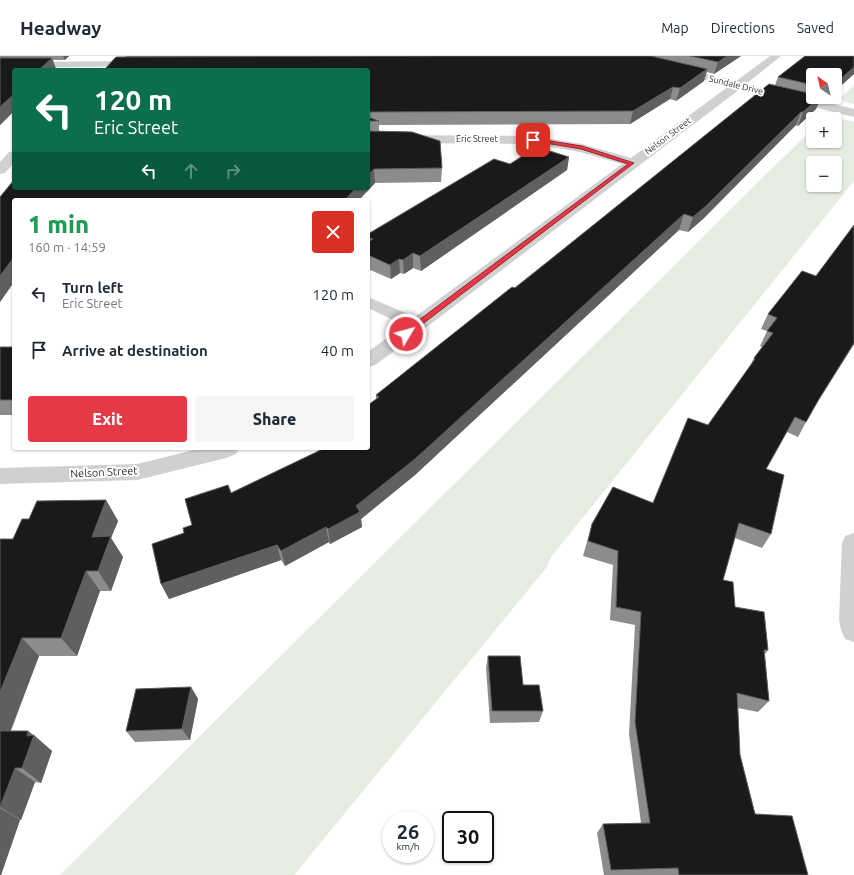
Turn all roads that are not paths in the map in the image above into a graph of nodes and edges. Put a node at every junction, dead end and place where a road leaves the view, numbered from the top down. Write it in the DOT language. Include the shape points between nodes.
graph roads {
  1 [pos="619,56"];
  2 [pos="776,56"];
  3 [pos="97,63"];
  4 [pos="152,64"];
  5 [pos="0,65"];
  6 [pos="737,85"];
  7 [pos="854,113"];
  8 [pos="370,139"];
  9 [pos="12,157"];
  10 [pos="632,163"];
  11 [pos="0,170"];
  12 [pos="370,303"];
  13 [pos="418,325"];
  14 [pos="370,360"];
  15 [pos="223,450"];
  16 [pos="0,476"];
  17 [pos="854,543"];
  18 [pos="854,630"];
  1 -- 6 [label="street, Sundale Drive"];
  2 -- 6 [label="street, Nelson Street"];
  3 -- 4 [label="street"];
  3 -- 5 [label="street"];
  6 -- 7 [label="street, Sundale Drive"];
  6 -- 10 [label="street, Nelson Street"];
  8 -- 10 [label="street, Eric Street" via="533,140 582,148"];
  9 -- 11 [label="street"];
  10 -- 13 [label="street, Nelson Street"];
  12 -- 13 [label="street"];
  13 -- 14 [label="street, Nelson Street"];
  15 -- 16 [label="street, Nelson Street" via="137,472"];
  17 -- 18 [label="street"];
}
